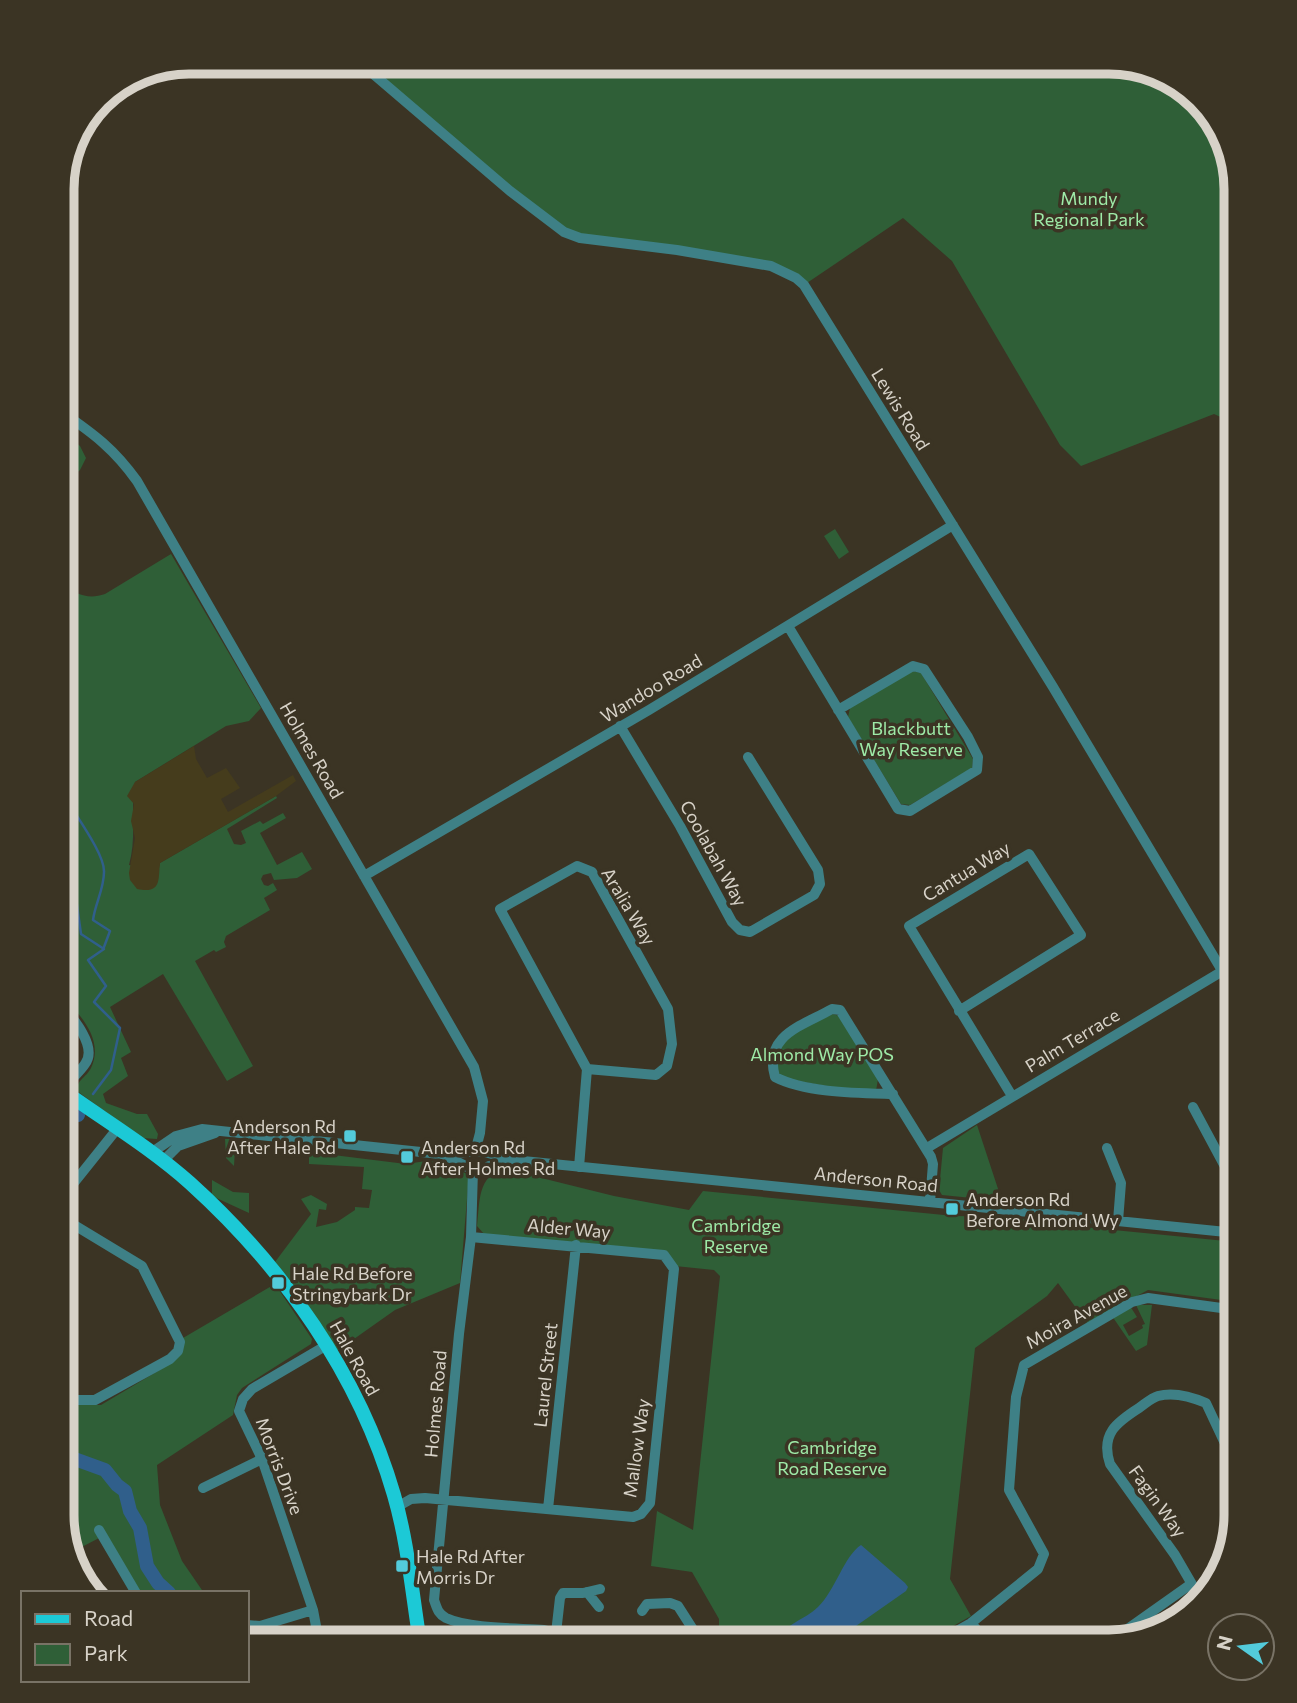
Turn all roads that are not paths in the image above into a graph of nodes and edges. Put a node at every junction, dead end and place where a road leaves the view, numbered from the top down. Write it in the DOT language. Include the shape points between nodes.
graph roads {
  1 [pos="373,74"];
  2 [pos="74,421"];
  3 [pos="953,525"];
  4 [pos="788,626"];
  5 [pos="838,710"];
  6 [pos="620,726"];
  7 [pos="748,757"];
  8 [pos="364,876"];
  9 [pos="1222,971"];
  10 [pos="1224,974"];
  11 [pos="959,1011"];
  12 [pos="74,1023"];
  13 [pos="587,1069"];
  14 [pos="74,1077"];
  15 [pos="893,1094"];
  16 [pos="1012,1096"];
  17 [pos="74,1099"];
  18 [pos="1193,1107"];
  19 [pos="117,1129"];
  20 [pos="927,1148"];
  21 [pos="1107,1148"];
  22 [pos="480,1153"];
  23 [pos="440,1154"];
  24 [pos="157,1157"];
  25 [pos="513,1160"];
  26 [pos="1224,1164"];
  27 [pos="579,1167"];
  28 [pos="479,1169"];
  29 [pos="74,1183"];
  30 [pos="930,1202"];
  31 [pos="1118,1221"];
  32 [pos="74,1225"];
  33 [pos="1224,1232"];
  34 [pos="471,1237"];
  35 [pos="576,1245"];
  36 [pos="664,1255"];
  37 [pos="1224,1308"];
  38 [pos="327,1345"];
  39 [pos="74,1398"];
  40 [pos="1224,1441"];
  41 [pos="261,1459"];
  42 [pos="203,1488"];
  43 [pos="444,1500"];
  44 [pos="395,1501"];
  45 [pos="548,1509"];
  46 [pos="99,1530"];
  47 [pos="1191,1584"];
  48 [pos="600,1589"];
  49 [pos="1195,1590"];
  50 [pos="135,1591"];
  51 [pos="587,1592"];
  52 [pos="599,1607"];
  53 [pos="313,1610"];
  54 [pos="642,1611"];
  55 [pos="971,1623"];
  56 [pos="248,1625"];
  57 [pos="1129,1628"];
  58 [pos="317,1630"];
  59 [pos="418,1630"];
  60 [pos="544,1630"];
  61 [pos="559,1630"];
  62 [pos="693,1630"];
  63 [pos="958,1630"];
  64 [pos="977,1630"];
  1 -- 3 [label="street, Lewis Road" via="564,232 771,266 796,278"];
  2 -- 8 [label="street, Holmes Road" via="118,456 137,481"];
  3 -- 4 [label="street, Wandoo Road"];
  3 -- 9 [label="street, Lewis Road"];
  4 -- 5 [label="street"];
  4 -- 6 [label="street, Wandoo Road"];
  5 -- 5 [label="street" via="898,809 910,811 977,770 978,757 968,737 924,669 913,666"];
  6 -- 7 [label="street, Coolabah Way" via="732,922 750,932 814,895 820,884 818,870"];
  6 -- 8 [label="street, Wandoo Road"];
  8 -- 22 [label="street, Holmes Road" via="474,1067 483,1101"];
  9 -- 10 [label="street, Lewis Road"];
  9 -- 16 [label="street, Palm Terrace"];
  11 -- 11 [label="street, Cantua Way" via="908,926 1029,854 1081,935"];
  11 -- 16 [label="street, Cantua Way"];
  12 -- 14 [label="street" via="90,1054"];
  13 -- 13 [label="street, Aralia Way" via="500,909 577,866 592,872 668,1009 672,1044 667,1066 656,1076"];
  13 -- 27 [label="street"];
  15 -- 15 [label="street" via="840,1010 832,1009 781,1037 774,1050 775,1077 790,1085"];
  15 -- 20 [label="street"];
  16 -- 20 [label="street, Palm Terrace"];
  17 -- 19 [label="main road, Hale Road"];
  18 -- 26 [label="street"];
  19 -- 24 [label="main road, Hale Road"];
  19 -- 29 [label="street"];
  20 -- 30 [label="street" via="933,1164"];
  21 -- 31 [label="street" via="1121,1183"];
  22 -- 23 [label="street, Anderson Road"];
  22 -- 25 [label="street, Anderson Road"];
  22 -- 28 [label="street" via="469,1160"];
  22 -- 28 [label="street" via="490,1158"];
  23 -- 24 [label="street, Anderson Road" via="202,1129 166,1140"];
  23 -- 28 [label="street, Anderson Road"];
  24 -- 38 [label="main road, Hale Road" via="248,1241"];
  25 -- 27 [label="street, Anderson Road"];
  25 -- 28 [label="street, Anderson Road"];
  27 -- 30 [label="street, Anderson Road"];
  28 -- 34 [label="street, Holmes Road"];
  30 -- 31 [label="street, Anderson Road"];
  31 -- 33 [label="street, Anderson Road"];
  32 -- 39 [label="street" via="142,1266 180,1342 170,1359 95,1400"];
  34 -- 35 [label="street, Alder Way"];
  34 -- 43 [label="street, Holmes Road"];
  35 -- 36 [label="street, Alder Way"];
  35 -- 45 [label="street, Laurel Street"];
  36 -- 45 [label="street, Mallow Way" via="674,1269 650,1503 633,1517"];
  37 -- 55 [label="street, Moira Avenue" via="1148,1298 1132,1302 1024,1364 1016,1397 1009,1490 1044,1554 1038,1569"];
  38 -- 41 [label="street, Morris Drive" via="243,1399 239,1411"];
  38 -- 44 [label="main road, Hale Road" via="363,1411"];
  40 -- 47 [label="street, Fagin Way" via="1206,1403 1156,1396 1114,1424 1106,1453"];
  41 -- 42 [label="street"];
  41 -- 53 [label="street, Morris Drive"];
  43 -- 44 [label="street, Mallow Way"];
  43 -- 45 [label="street, Mallow Way"];
  43 -- 60 [label="street, Holmes Road" via="434,1600 438,1611 465,1623"];
  44 -- 59 [label="main road, Hale Road"];
  46 -- 50 [label="street"];
  47 -- 49 [label="street, Fagin Way"];
  47 -- 57 [label="street"];
  48 -- 51 [label="street"];
  51 -- 52 [label="street"];
  51 -- 61 [label="street" via="565,1595"];
  53 -- 56 [label="street" via="260,1626"];
  53 -- 58 [label="street, Morris Drive"];
  54 -- 62 [label="street" via="652,1603 678,1606"];
  55 -- 63 [label="street"];
  55 -- 64 [label="street"];
}
